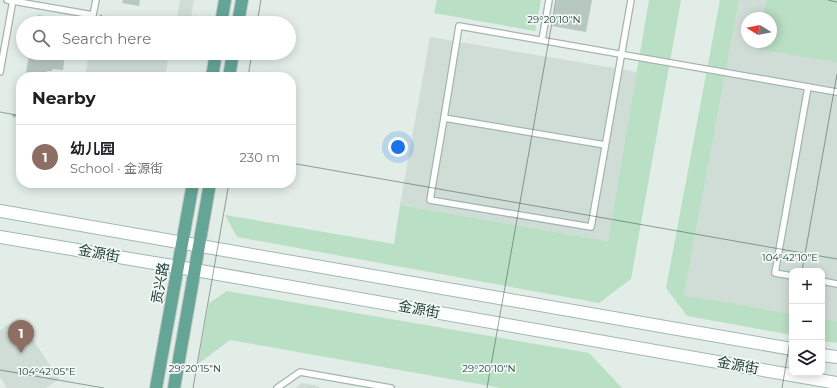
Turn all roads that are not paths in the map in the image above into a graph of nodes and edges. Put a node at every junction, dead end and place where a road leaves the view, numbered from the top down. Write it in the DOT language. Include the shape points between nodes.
graph roads {
  1 [pos="11,0"];
  2 [pos="96,0"];
  3 [pos="225,0"];
  4 [pos="242,0"];
  5 [pos="549,0"];
  6 [pos="631,0"];
  7 [pos="222,16"];
  8 [pos="239,16"];
  9 [pos="542,40"];
  10 [pos="621,54"];
  11 [pos="215,60"];
  12 [pos="232,60"];
  13 [pos="0,72"];
  14 [pos="213,72"];
  15 [pos="230,72"];
  16 [pos="808,87"];
  17 [pos="837,92"];
  18 [pos="444,118"];
  19 [pos="605,145"];
  20 [pos="192,188"];
  21 [pos="209,188"];
  22 [pos="0,211"];
  23 [pos="0,237"];
  24 [pos="182,242"];
  25 [pos="199,246"];
  26 [pos="178,267"];
  27 [pos="195,270"];
  28 [pos="789,276"];
  29 [pos="825,282"];
  30 [pos="837,284"];
  31 [pos="789,348"];
  32 [pos="825,355"];
  33 [pos="837,357"];
  34 [pos="837,383"];
  35 [pos="156,388"];
  36 [pos="174,388"];
  37 [pos="277,388"];
  38 [pos="391,388"];
  1 -- 2 [label="lane" via="93,15"];
  1 -- 13 [label="lane"];
  3 -- 7 [label="main road"];
  4 -- 8 [label="main road"];
  5 -- 9 [label="lane"];
  6 -- 10 [label="lane"];
  9 -- 10 [label="lane"];
  9 -- 18 [label="lane" via="459,26"];
  10 -- 16 [label="lane"];
  10 -- 19 [label="lane"];
  11 -- 14 [label="main road"];
  12 -- 15 [label="main road"];
  16 -- 17 [label="lane"];
  16 -- 28 [label="lane" via="775,274"];
  18 -- 19 [label="lane"];
  18 -- 19 [label="lane" via="430,200 591,227"];
  20 -- 24 [label="main road, 贡兴路"];
  21 -- 25 [label="main road"];
  22 -- 24 [label="main road, 金源街"];
  23 -- 26 [label="main road, 金源街"];
  24 -- 25 [label="main road, 金源街"];
  24 -- 26 [label="main road, 贡兴路"];
  25 -- 27 [label="main road"];
  25 -- 31 [label="main road, 金源街"];
  26 -- 27 [label="main road, 金源街"];
  26 -- 35 [label="main road, 贡兴路"];
  27 -- 34 [label="main road, 金源街"];
  27 -- 36 [label="main road"];
  29 -- 30 [label="lane"];
  32 -- 33 [label="main road"];
  37 -- 38 [label="lane" via="300,372"];
}
